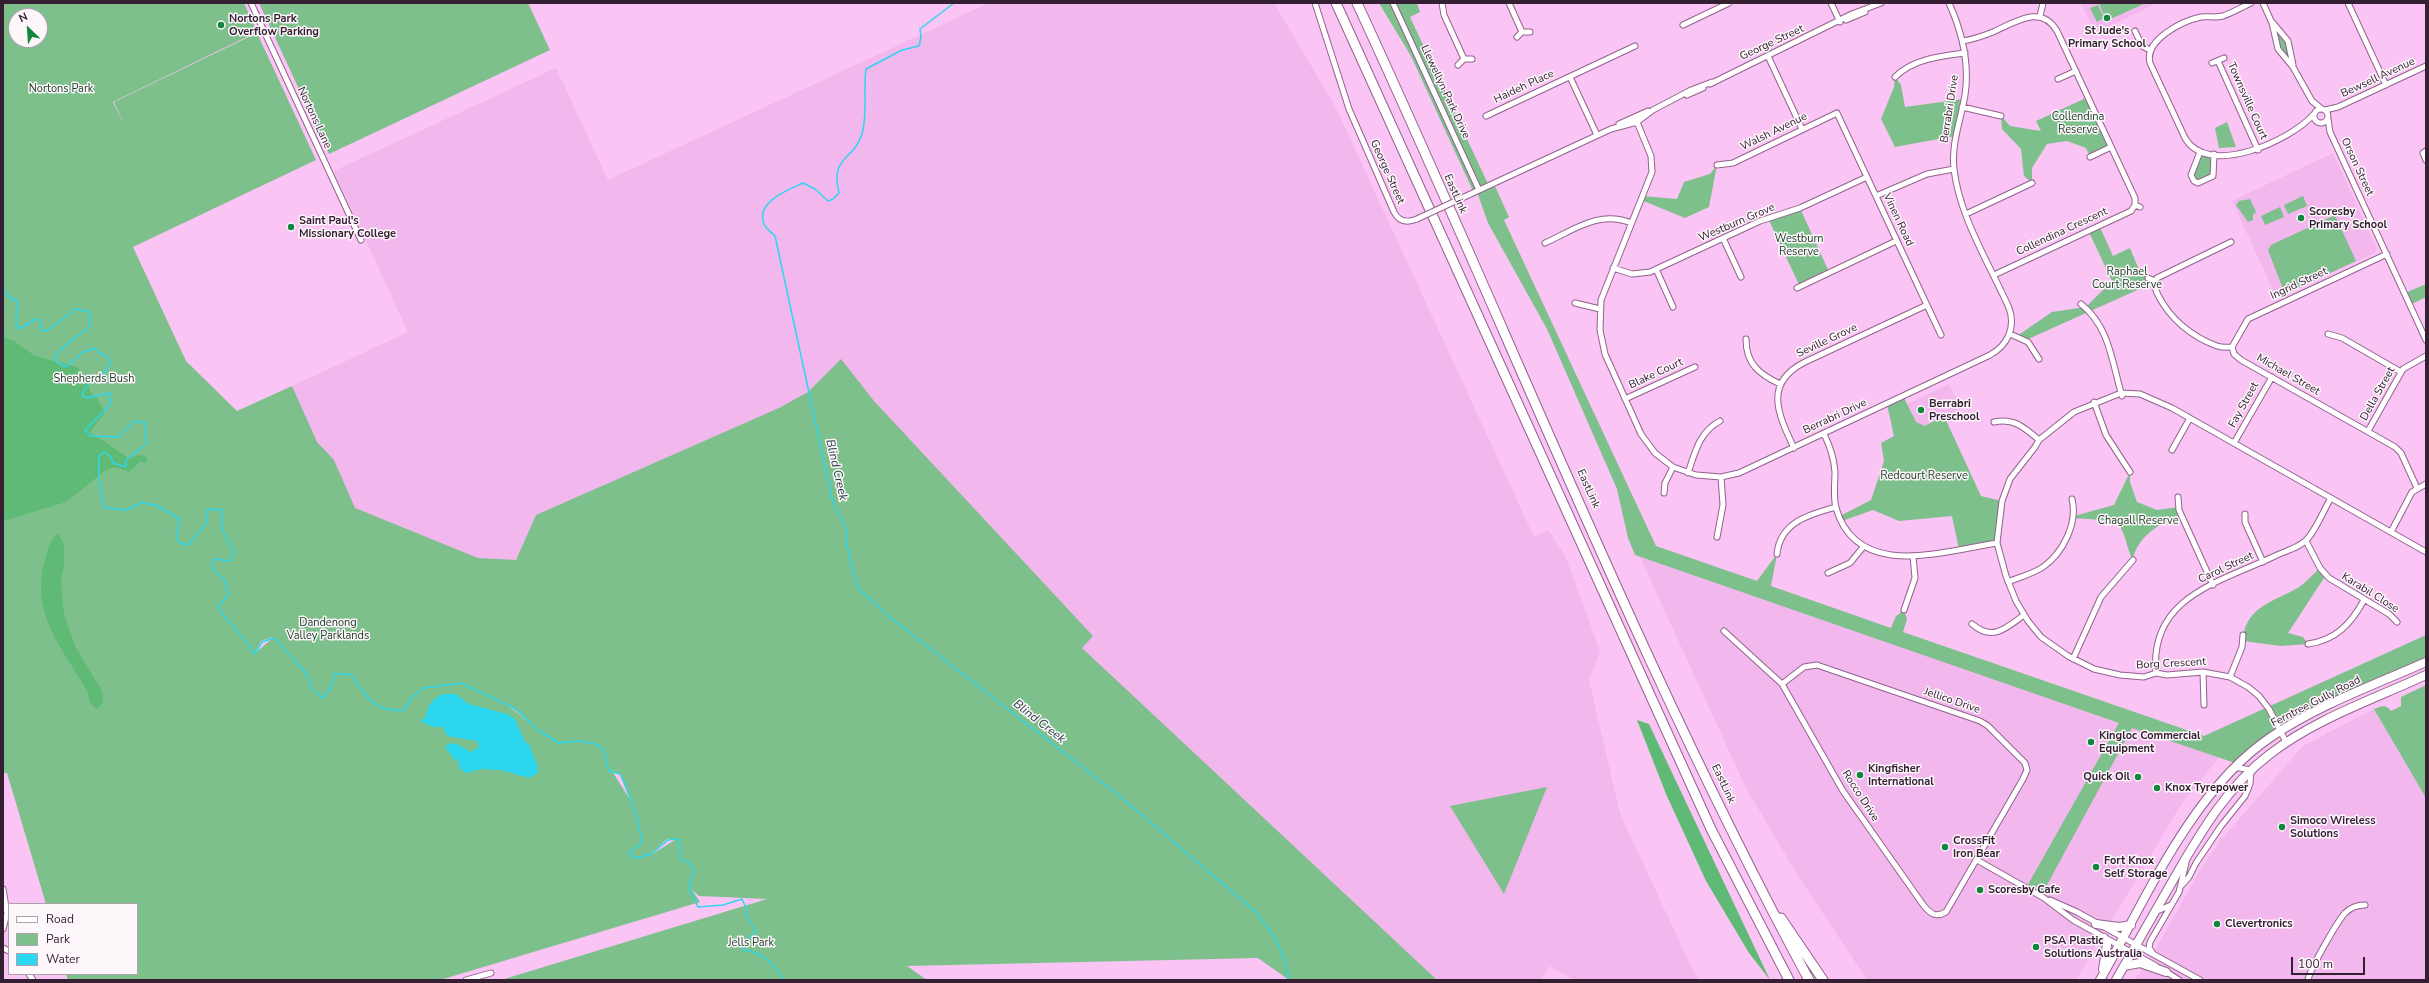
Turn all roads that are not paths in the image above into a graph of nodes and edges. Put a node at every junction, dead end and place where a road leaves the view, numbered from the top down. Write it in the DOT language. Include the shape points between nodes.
graph roads {
  1 [pos="250,3"];
  2 [pos="1315,3"];
  3 [pos="1336,3"];
  4 [pos="1356,3"];
  5 [pos="1393,3"];
  6 [pos="1442,3"];
  7 [pos="1508,3"];
  8 [pos="1729,3"];
  9 [pos="1831,3"];
  10 [pos="1881,3"];
  11 [pos="1949,3"];
  12 [pos="2043,3"];
  13 [pos="2251,3"];
  14 [pos="2263,3"];
  15 [pos="2348,3"];
  16 [pos="2040,16"];
  17 [pos="1840,22"];
  18 [pos="2272,23"];
  19 [pos="1683,25"];
  20 [pos="2135,31"];
  21 [pos="2280,31"];
  22 [pos="1522,32"];
  23 [pos="1530,32"];
  24 [pos="2274,34"];
  25 [pos="1517,37"];
  26 [pos="1963,41"];
  27 [pos="1635,46"];
  28 [pos="2150,50"];
  29 [pos="1965,53"];
  30 [pos="2291,54"];
  31 [pos="1768,56"];
  32 [pos="2284,57"];
  33 [pos="1472,58"];
  34 [pos="2224,58"];
  35 [pos="1464,59"];
  36 [pos="2218,60"];
  37 [pos="2212,63"];
  38 [pos="1458,65"];
  39 [pos="2426,66"];
  40 [pos="2294,67"];
  41 [pos="2076,70"];
  42 [pos="1570,77"];
  43 [pos="1894,77"];
  44 [pos="2058,79"];
  45 [pos="2386,85"];
  46 [pos="2312,101"];
  47 [pos="1962,107"];
  48 [pos="2338,107"];
  49 [pos="2323,110"];
  50 [pos="1837,113"];
  51 [pos="2314,114"];
  52 [pos="1486,116"];
  53 [pos="2001,116"];
  54 [pos="2328,118"];
  55 [pos="1635,121"];
  56 [pos="2319,123"];
  57 [pos="2305,125"];
  58 [pos="1802,129"];
  59 [pos="2330,132"];
  60 [pos="1597,135"];
  61 [pos="2111,147"];
  62 [pos="2258,150"];
  63 [pos="2426,151"];
  64 [pos="2200,152"];
  65 [pos="2214,154"];
  66 [pos="2090,157"];
  67 [pos="2426,160"];
  68 [pos="1717,165"];
  69 [pos="1954,169"];
  70 [pos="1867,177"];
  71 [pos="2032,182"];
  72 [pos="1479,190"];
  73 [pos="1876,196"];
  74 [pos="1966,214"];
  75 [pos="1631,224"];
  76 [pos="1723,238"];
  77 [pos="360,240"];
  78 [pos="1896,241"];
  79 [pos="2231,242"];
  80 [pos="1546,243"];
  81 [pos="2386,254"];
  82 [pos="1613,268"];
  83 [pos="1656,269"];
  84 [pos="1994,275"];
  85 [pos="1741,277"];
  86 [pos="2148,278"];
  87 [pos="2155,281"];
  88 [pos="1797,288"];
  89 [pos="1576,303"];
  90 [pos="2081,304"];
  91 [pos="1927,305"];
  92 [pos="1673,307"];
  93 [pos="1600,309"];
  94 [pos="2010,334"];
  95 [pos="2328,334"];
  96 [pos="1941,335"];
  97 [pos="1746,339"];
  98 [pos="2426,340"];
  99 [pos="2232,347"];
  100 [pos="2426,356"];
  101 [pos="2040,359"];
  102 [pos="1695,367"];
  103 [pos="2401,372"];
  104 [pos="2272,377"];
  105 [pos="1780,384"];
  106 [pos="2121,395"];
  107 [pos="1625,399"];
  108 [pos="2094,402"];
  109 [pos="2190,418"];
  110 [pos="1720,421"];
  111 [pos="1994,422"];
  112 [pos="2368,432"];
  113 [pos="1824,434"];
  114 [pos="2039,440"];
  115 [pos="2234,443"];
  116 [pos="1794,448"];
  117 [pos="2172,450"];
  118 [pos="1673,467"];
  119 [pos="2130,472"];
  120 [pos="1688,473"];
  121 [pos="1722,477"];
  122 [pos="2426,484"];
  123 [pos="2417,488"];
  124 [pos="1664,493"];
  125 [pos="2178,497"];
  126 [pos="2331,498"];
  127 [pos="2072,499"];
  128 [pos="1836,507"];
  129 [pos="2245,514"];
  130 [pos="2390,531"];
  131 [pos="1717,537"];
  132 [pos="2306,541"];
  133 [pos="1997,543"];
  134 [pos="1864,546"];
  135 [pos="2426,552"];
  136 [pos="1777,554"];
  137 [pos="1913,556"];
  138 [pos="2134,560"];
  139 [pos="2263,562"];
  140 [pos="1828,573"];
  141 [pos="2008,582"];
  142 [pos="2213,585"];
  143 [pos="2364,600"];
  144 [pos="1904,610"];
  145 [pos="2024,615"];
  146 [pos="2397,622"];
  147 [pos="1972,624"];
  148 [pos="1724,631"];
  149 [pos="2243,635"];
  150 [pos="2308,644"];
  151 [pos="2073,659"];
  152 [pos="2426,662"];
  153 [pos="2203,672"];
  154 [pos="2156,673"];
  155 [pos="2426,675"];
  156 [pos="2230,677"];
  157 [pos="1782,684"];
  158 [pos="2204,705"];
  159 [pos="2280,731"];
  160 [pos="2286,742"];
  161 [pos="2234,767"];
  162 [pos="2251,770"];
  163 [pos="1711,829"];
  164 [pos="2189,852"];
  165 [pos="1977,860"];
  166 [pos="2181,886"];
  167 [pos="3,889"];
  168 [pos="1766,898"];
  169 [pos="2044,898"];
  170 [pos="2364,904"];
  171 [pos="2172,905"];
  172 [pos="2154,912"];
  173 [pos="2096,924"];
  174 [pos="2131,925"];
  175 [pos="3,929"];
  176 [pos="2104,938"];
  177 [pos="2121,942"];
  178 [pos="2134,948"];
  179 [pos="2152,952"];
  180 [pos="2124,966"];
  181 [pos="2166,972"];
  182 [pos="491,973"];
  183 [pos="2101,978"];
  184 [pos="466,980"];
  185 [pos="1784,980"];
  186 [pos="1789,980"];
  187 [pos="1809,980"];
  188 [pos="1822,980"];
  189 [pos="2116,980"];
  190 [pos="2179,980"];
  191 [pos="2200,980"];
  192 [pos="2308,980"];
  1 -- 77 [label="street, Nortons Lane"];
  2 -- 72 [label="street, George Street, bridge" via="1349,109 1398,219 1405,222 1417,219"];
  3 -- 163 [label="highway"];
  4 -- 168 [label="highway, EastLink" via="1659,677"];
  5 -- 72 [label="street, Llewellyn Park Drive"];
  6 -- 35 [label="street" via="1444,15"];
  7 -- 22 [label="street"];
  8 -- 19 [label="street"];
  9 -- 17 [label="street"];
  10 -- 17 [label="street, George Street" via="1856,17"];
  11 -- 26 [label="street, Berrabri Drive"];
  12 -- 16 [label="street"];
  13 -- 28 [label="street" via="2223,16 2199,18 2170,31"];
  14 -- 18 [label="street"];
  15 -- 45 [label="street"];
  16 -- 26 [label="street" via="2027,17 1984,36"];
  16 -- 41 [label="street, Collendina Crescent" via="2054,25"];
  17 -- 31 [label="street, George Street"];
  18 -- 21 [label="street"];
  18 -- 24 [label="street"];
  20 -- 28 [label="street" via="2142,46"];
  21 -- 24 [label="street"];
  21 -- 30 [label="street" via="2288,42"];
  22 -- 23 [label="street"];
  22 -- 25 [label="street"];
  24 -- 32 [label="street" via="2276,46"];
  26 -- 29 [label="street, Berrabri Drive"];
  27 -- 42 [label="street, Haideh Place"];
  28 -- 64 [label="street" via="2150,63 2185,138"];
  29 -- 43 [label="street" via="1918,62"];
  29 -- 47 [label="street, Berrabri Drive" via="1966,84"];
  30 -- 32 [label="street"];
  30 -- 40 [label="street"];
  31 -- 55 [label="street, George Street" via="1691,90"];
  31 -- 58 [label="street"];
  32 -- 40 [label="street"];
  33 -- 35 [label="street"];
  34 -- 36 [label="street, Townsville Court"];
  35 -- 38 [label="street"];
  36 -- 37 [label="street, Townsville Court"];
  36 -- 62 [label="street, Townsville Court"];
  39 -- 45 [label="street, Bewsell Avenue"];
  40 -- 46 [label="street"];
  41 -- 44 [label="street"];
  41 -- 61 [label="street, Collendina Crescent"];
  42 -- 52 [label="street, Haideh Place"];
  42 -- 60 [label="street, Haideh Place"];
  45 -- 48 [label="street, Bewsell Avenue"];
  46 -- 49 [label="street"];
  46 -- 51 [label="street"];
  47 -- 53 [label="street"];
  47 -- 69 [label="street, Berrabri Drive" via="1955,136"];
  48 -- 49 [label="street, Bewsell Avenue"];
  48 -- 54 [label="street, Bewsell Avenue"];
  49 -- 51 [label="street, Bewsell Avenue"];
  49 -- 54 [label="street, Orson Street"];
  50 -- 58 [label="street, Walsh Avenue"];
  50 -- 70 [label="street, Vinen Road"];
  51 -- 56 [label="street"];
  51 -- 57 [label="street, Bewsell Avenue"];
  54 -- 56 [label="street, Bewsell Avenue"];
  54 -- 59 [label="street, Orson Street"];
  55 -- 60 [label="street, George Street" via="1624,121"];
  55 -- 75 [label="street, Berrabri Drive" via="1651,156 1652,172"];
  56 -- 57 [label="street"];
  56 -- 59 [label="street, Orson Street"];
  57 -- 62 [label="street" via="2278,142"];
  58 -- 68 [label="street, Walsh Avenue" via="1733,162"];
  59 -- 81 [label="street, Orson Street"];
  60 -- 72 [label="street, George Street"];
  61 -- 66 [label="street"];
  61 -- 84 [label="street, Collendina Crescent" via="2138,206"];
  62 -- 65 [label="street"];
  63 -- 67 [label="street" via="2423,153"];
  64 -- 65 [label="street"];
  64 -- 65 [label="street" via="2191,175 2198,183 2213,176"];
  69 -- 73 [label="street" via="1927,174"];
  69 -- 74 [label="street, Berrabri Drive" via="1959,196"];
  70 -- 73 [label="street, Vinen Road"];
  70 -- 76 [label="street, Westburn Grove" via="1800,208 1765,219"];
  71 -- 74 [label="street"];
  73 -- 78 [label="street, Vinen Road"];
  74 -- 84 [label="street, Berrabri Drive"];
  75 -- 80 [label="street" via="1616,218 1600,219"];
  75 -- 82 [label="street, Berrabri Drive"];
  76 -- 83 [label="street, Westburn Grove"];
  76 -- 85 [label="street"];
  78 -- 88 [label="street"];
  78 -- 91 [label="street, Vinen Road"];
  79 -- 87 [label="street" via="2160,275"];
  81 -- 98 [label="street, Orson Street"];
  81 -- 99 [label="street, Ingrid Street" via="2248,319"];
  82 -- 83 [label="street, Westburn Grove" via="1632,274"];
  82 -- 93 [label="street, Berrabri Drive"];
  83 -- 92 [label="street"];
  84 -- 94 [label="street, Berrabri Drive" via="2011,312"];
  86 -- 87 [label="street"];
  87 -- 99 [label="street" via="2163,306 2178,322 2216,345"];
  89 -- 93 [label="street"];
  90 -- 106 [label="street" via="2090,312 2110,347"];
  91 -- 96 [label="street, Vinen Road"];
  91 -- 105 [label="street, Seville Grove" via="1801,364"];
  93 -- 107 [label="street, Berrabri Drive" via="1603,347"];
  94 -- 101 [label="street" via="2028,342"];
  94 -- 113 [label="street, Berrabri Drive" via="2002,346 1990,355"];
  95 -- 103 [label="street" via="2339,337"];
  97 -- 105 [label="street" via="1748,356 1754,367 1760,374"];
  99 -- 104 [label="street, Michael Street" via="2238,358"];
  100 -- 103 [label="street, Della Street" via="2409,364"];
  102 -- 107 [label="street, Blake Court"];
  103 -- 112 [label="street, Della Street"];
  104 -- 112 [label="street, Michael Street"];
  104 -- 115 [label="street, Fay Street"];
  105 -- 116 [label="street" via="1778,410"];
  106 -- 108 [label="street, Borg Crescent" via="2112,400"];
  106 -- 109 [label="street, Borg Crescent" via="2146,396"];
  107 -- 118 [label="street, Berrabri Drive" via="1646,443"];
  108 -- 114 [label="street, Borg Crescent" via="2068,416 2047,436"];
  108 -- 119 [label="street" via="2106,435"];
  109 -- 115 [label="street, Borg Crescent"];
  109 -- 117 [label="street"];
  110 -- 120 [label="street" via="1709,428 1700,441"];
  111 -- 114 [label="street" via="2013,421"];
  112 -- 123 [label="street, Michael Street" via="2398,450"];
  113 -- 116 [label="street, Berrabri Drive"];
  113 -- 128 [label="street" via="1834,461"];
  114 -- 133 [label="street, Borg Crescent" via="2006,489 2000,508"];
  115 -- 126 [label="street, Borg Crescent"];
  116 -- 121 [label="street, Berrabri Drive" via="1745,471"];
  118 -- 120 [label="street, Berrabri Drive"];
  118 -- 124 [label="street" via="1665,483"];
  120 -- 121 [label="street, Berrabri Drive"];
  121 -- 131 [label="street" via="1723,504"];
  122 -- 123 [label="street"];
  123 -- 130 [label="street" via="2412,492"];
  125 -- 142 [label="street" via="2179,510"];
  126 -- 130 [label="street, Borg Crescent"];
  126 -- 132 [label="street"];
  127 -- 141 [label="street" via="2074,518 2068,535 2054,556 2038,570"];
  128 -- 134 [label="street" via="1846,528"];
  128 -- 136 [label="street" via="1809,514 1792,525 1779,540"];
  129 -- 139 [label="street" via="2244,522"];
  130 -- 135 [label="street, Borg Crescent"];
  132 -- 139 [label="street, Carol Street"];
  132 -- 143 [label="street, Karabil Close" via="2326,575"];
  133 -- 137 [label="street"];
  133 -- 141 [label="street, Borg Crescent"];
  134 -- 137 [label="street" via="1887,556"];
  134 -- 140 [label="street" via="1850,563"];
  137 -- 144 [label="street" via="1915,578"];
  138 -- 151 [label="street" via="2101,597"];
  139 -- 142 [label="street, Carol Street"];
  141 -- 145 [label="street, Borg Crescent"];
  142 -- 154 [label="street, Carol Street" via="2187,598 2169,616 2157,641"];
  143 -- 146 [label="street, Karabil Close" via="2389,614"];
  143 -- 150 [label="street" via="2343,631 2320,642"];
  145 -- 147 [label="street" via="1996,632 1986,633"];
  145 -- 151 [label="street, Borg Crescent" via="2041,637"];
  148 -- 157 [label="street, Rocco Drive"];
  149 -- 156 [label="street" via="2242,648"];
  151 -- 154 [label="street, Borg Crescent" via="2094,669 2115,674 2144,677"];
  152 -- 159 [label="main road, Ferntree Gully Road"];
  153 -- 154 [label="street, Borg Crescent" via="2167,675"];
  153 -- 156 [label="street, Borg Crescent"];
  153 -- 158 [label="street"];
  155 -- 160 [label="main road, Ferntree Gully Road" via="2318,724"];
  156 -- 159 [label="street, Borg Crescent" via="2245,684 2259,696"];
  157 -- 165 [label="street, Rocco Drive" via="1843,790 1929,912 1939,916 1948,909"];
  157 -- 165 [label="street, Jellico Drive" via="1804,667 1816,665 1988,726 2023,761 2027,770"];
  159 -- 160 [label="street, Borg Crescent"];
  159 -- 161 [label="main road, Ferntree Gully Road"];
  160 -- 162 [label="main road, Ferntree Gully Road"];
  161 -- 162 [label="street"];
  161 -- 174 [label="main road, Ferntree Gully Road" via="2213,790 2190,822"];
  162 -- 164 [label="main road, Ferntree Gully Road" via="2222,801"];
  162 -- 166 [label="street" via="2250,784 2245,796 2221,826"];
  163 -- 185 [label="highway"];
  163 -- 186 [label="highway"];
  164 -- 166 [label="street"];
  164 -- 172 [label="main road, Ferntree Gully Road"];
  165 -- 169 [label="street"];
  166 -- 171 [label="street"];
  167 -- 175 [label="street" via="7,913"];
  168 -- 187 [label="highway, EastLink"];
  168 -- 188 [label="highway"];
  169 -- 173 [label="street" via="2077,912"];
  169 -- 176 [label="street" via="2073,920"];
  170 -- 192 [label="street" via="2344,914"];
  171 -- 172 [label="street"];
  171 -- 179 [label="street" via="2150,942 2149,948"];
  172 -- 178 [label="main road, Ferntree Gully Road"];
  173 -- 174 [label="main road" via="2119,927"];
  173 -- 177 [label="street"];
  174 -- 177 [label="main road, Ferntree Gully Road"];
  176 -- 177 [label="street"];
  176 -- 183 [label="main road" via="2107,945"];
  177 -- 178 [label="street"];
  177 -- 178 [label="street"];
  177 -- 183 [label="main road, Ferntree Gully Road"];
  178 -- 179 [label="street"];
  178 -- 180 [label="main road, Ferntree Gully Road"];
  178 -- 181 [label="street"];
  179 -- 191 [label="street"];
  180 -- 181 [label="main road" via="2140,963"];
  180 -- 189 [label="main road, Ferntree Gully Road"];
  181 -- 190 [label="street"];
  182 -- 184 [label="street"];
}
